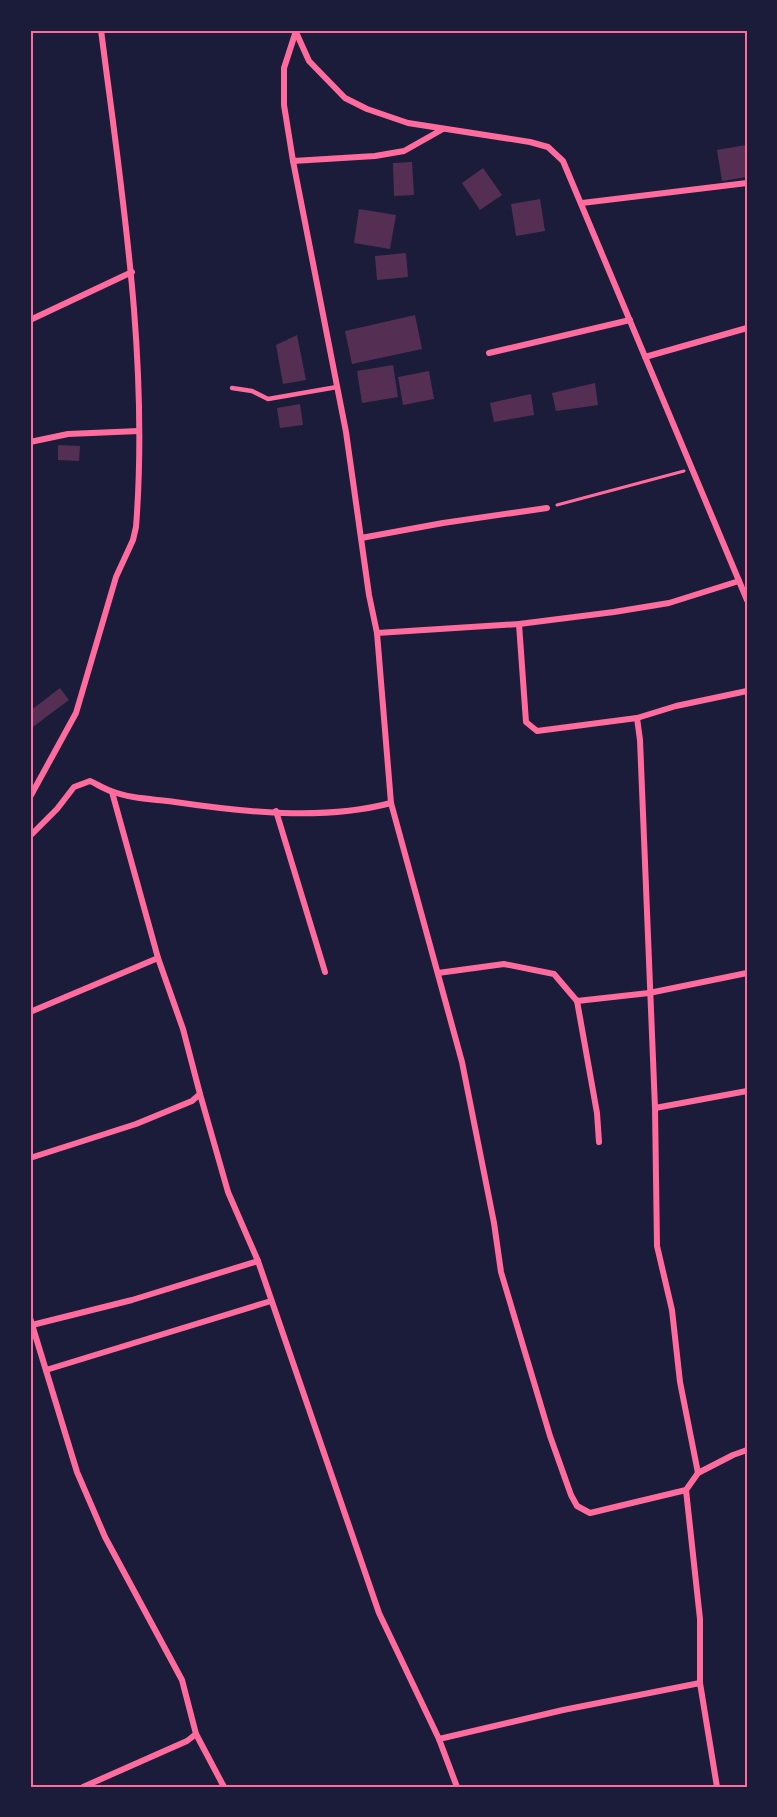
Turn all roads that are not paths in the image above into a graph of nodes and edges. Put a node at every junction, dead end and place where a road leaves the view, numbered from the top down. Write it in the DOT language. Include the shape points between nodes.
graph roads {
  1 [pos="101,30"];
  2 [pos="295,32"];
  3 [pos="444,129"];
  4 [pos="293,161"];
  5 [pos="747,183"];
  6 [pos="582,203"];
  7 [pos="132,273"];
  8 [pos="30,320"];
  9 [pos="630,320"];
  10 [pos="747,328"];
  11 [pos="489,353"];
  12 [pos="645,357"];
  13 [pos="337,387"];
  14 [pos="232,388"];
  15 [pos="139,431"];
  16 [pos="30,442"];
  17 [pos="547,508"];
  18 [pos="361,538"];
  19 [pos="739,582"];
  20 [pos="747,600"];
  21 [pos="519,624"];
  22 [pos="377,633"];
  23 [pos="747,691"];
  24 [pos="637,718"];
  25 [pos="112,792"];
  26 [pos="30,797"];
  27 [pos="390,803"];
  28 [pos="276,812"];
  29 [pos="30,836"];
  30 [pos="158,958"];
  31 [pos="325,972"];
  32 [pos="438,973"];
  33 [pos="747,973"];
  34 [pos="649,993"];
  35 [pos="577,1000"];
  36 [pos="30,1012"];
  37 [pos="747,1090"];
  38 [pos="200,1094"];
  39 [pos="655,1108"];
  40 [pos="599,1142"];
  41 [pos="30,1158"];
  42 [pos="258,1261"];
  43 [pos="271,1301"];
  44 [pos="30,1318"];
  45 [pos="32,1325"];
  46 [pos="46,1370"];
  47 [pos="747,1450"];
  48 [pos="698,1473"];
  49 [pos="686,1490"];
  50 [pos="700,1683"];
  51 [pos="196,1734"];
  52 [pos="439,1739"];
  53 [pos="83,1787"];
  54 [pos="225,1787"];
  55 [pos="457,1787"];
  56 [pos="717,1787"];
  1 -- 7 [label="street"];
  2 -- 3 [label="street" via="309,61 345,98 408,123"];
  2 -- 4 [label="street" via="284,68 284,105"];
  3 -- 4 [label="street" via="404,151"];
  3 -- 6 [label="street" via="548,147 563,161"];
  4 -- 13 [label="street"];
  5 -- 6 [label="street"];
  6 -- 9 [label="street"];
  7 -- 8 [label="street"];
  7 -- 15 [label="street"];
  9 -- 11 [label="street"];
  9 -- 12 [label="street"];
  10 -- 12 [label="street"];
  12 -- 19 [label="street"];
  13 -- 14 [label="lane" via="268,399"];
  13 -- 18 [label="street"];
  15 -- 16 [label="street" via="68,434"];
  15 -- 26 [label="street" via="138,506 133,540 116,577 76,713"];
  17 -- 18 [label="street"];
  18 -- 22 [label="street"];
  19 -- 20 [label="street"];
  19 -- 21 [label="street" via="669,603"];
  21 -- 22 [label="street"];
  21 -- 24 [label="street" via="526,722 537,731"];
  22 -- 27 [label="street"];
  23 -- 24 [label="street"];
  24 -- 34 [label="street"];
  25 -- 28 [label="street" via="225,810"];
  25 -- 29 [label="street" via="90,781 74,787"];
  25 -- 30 [label="street"];
  27 -- 28 [label="street" via="327,813"];
  27 -- 32 [label="street"];
  28 -- 31 [label="street"];
  30 -- 36 [label="street"];
  30 -- 38 [label="street"];
  32 -- 35 [label="street" via="504,964 554,974"];
  32 -- 49 [label="street" via="462,1062 501,1272 571,1495 577,1506 591,1513"];
  33 -- 34 [label="street"];
  34 -- 35 [label="street"];
  34 -- 39 [label="street"];
  35 -- 40 [label="street"];
  37 -- 39 [label="street"];
  38 -- 41 [label="street" via="136,1124"];
  38 -- 42 [label="street" via="228,1192"];
  39 -- 48 [label="street" via="657,1246 672,1310 680,1382"];
  42 -- 43 [label="street"];
  42 -- 45 [label="street"];
  43 -- 46 [label="street"];
  43 -- 52 [label="street" via="379,1613"];
  44 -- 45 [label="street"];
  45 -- 46 [label="street"];
  46 -- 51 [label="street" via="82,1483 105,1537 182,1680"];
  47 -- 48 [label="street"];
  48 -- 49 [label="street"];
  49 -- 50 [label="street" via="700,1619"];
  50 -- 52 [label="street"];
  50 -- 56 [label="street"];
  51 -- 53 [label="street"];
  51 -- 54 [label="street"];
  52 -- 55 [label="street"];
}
